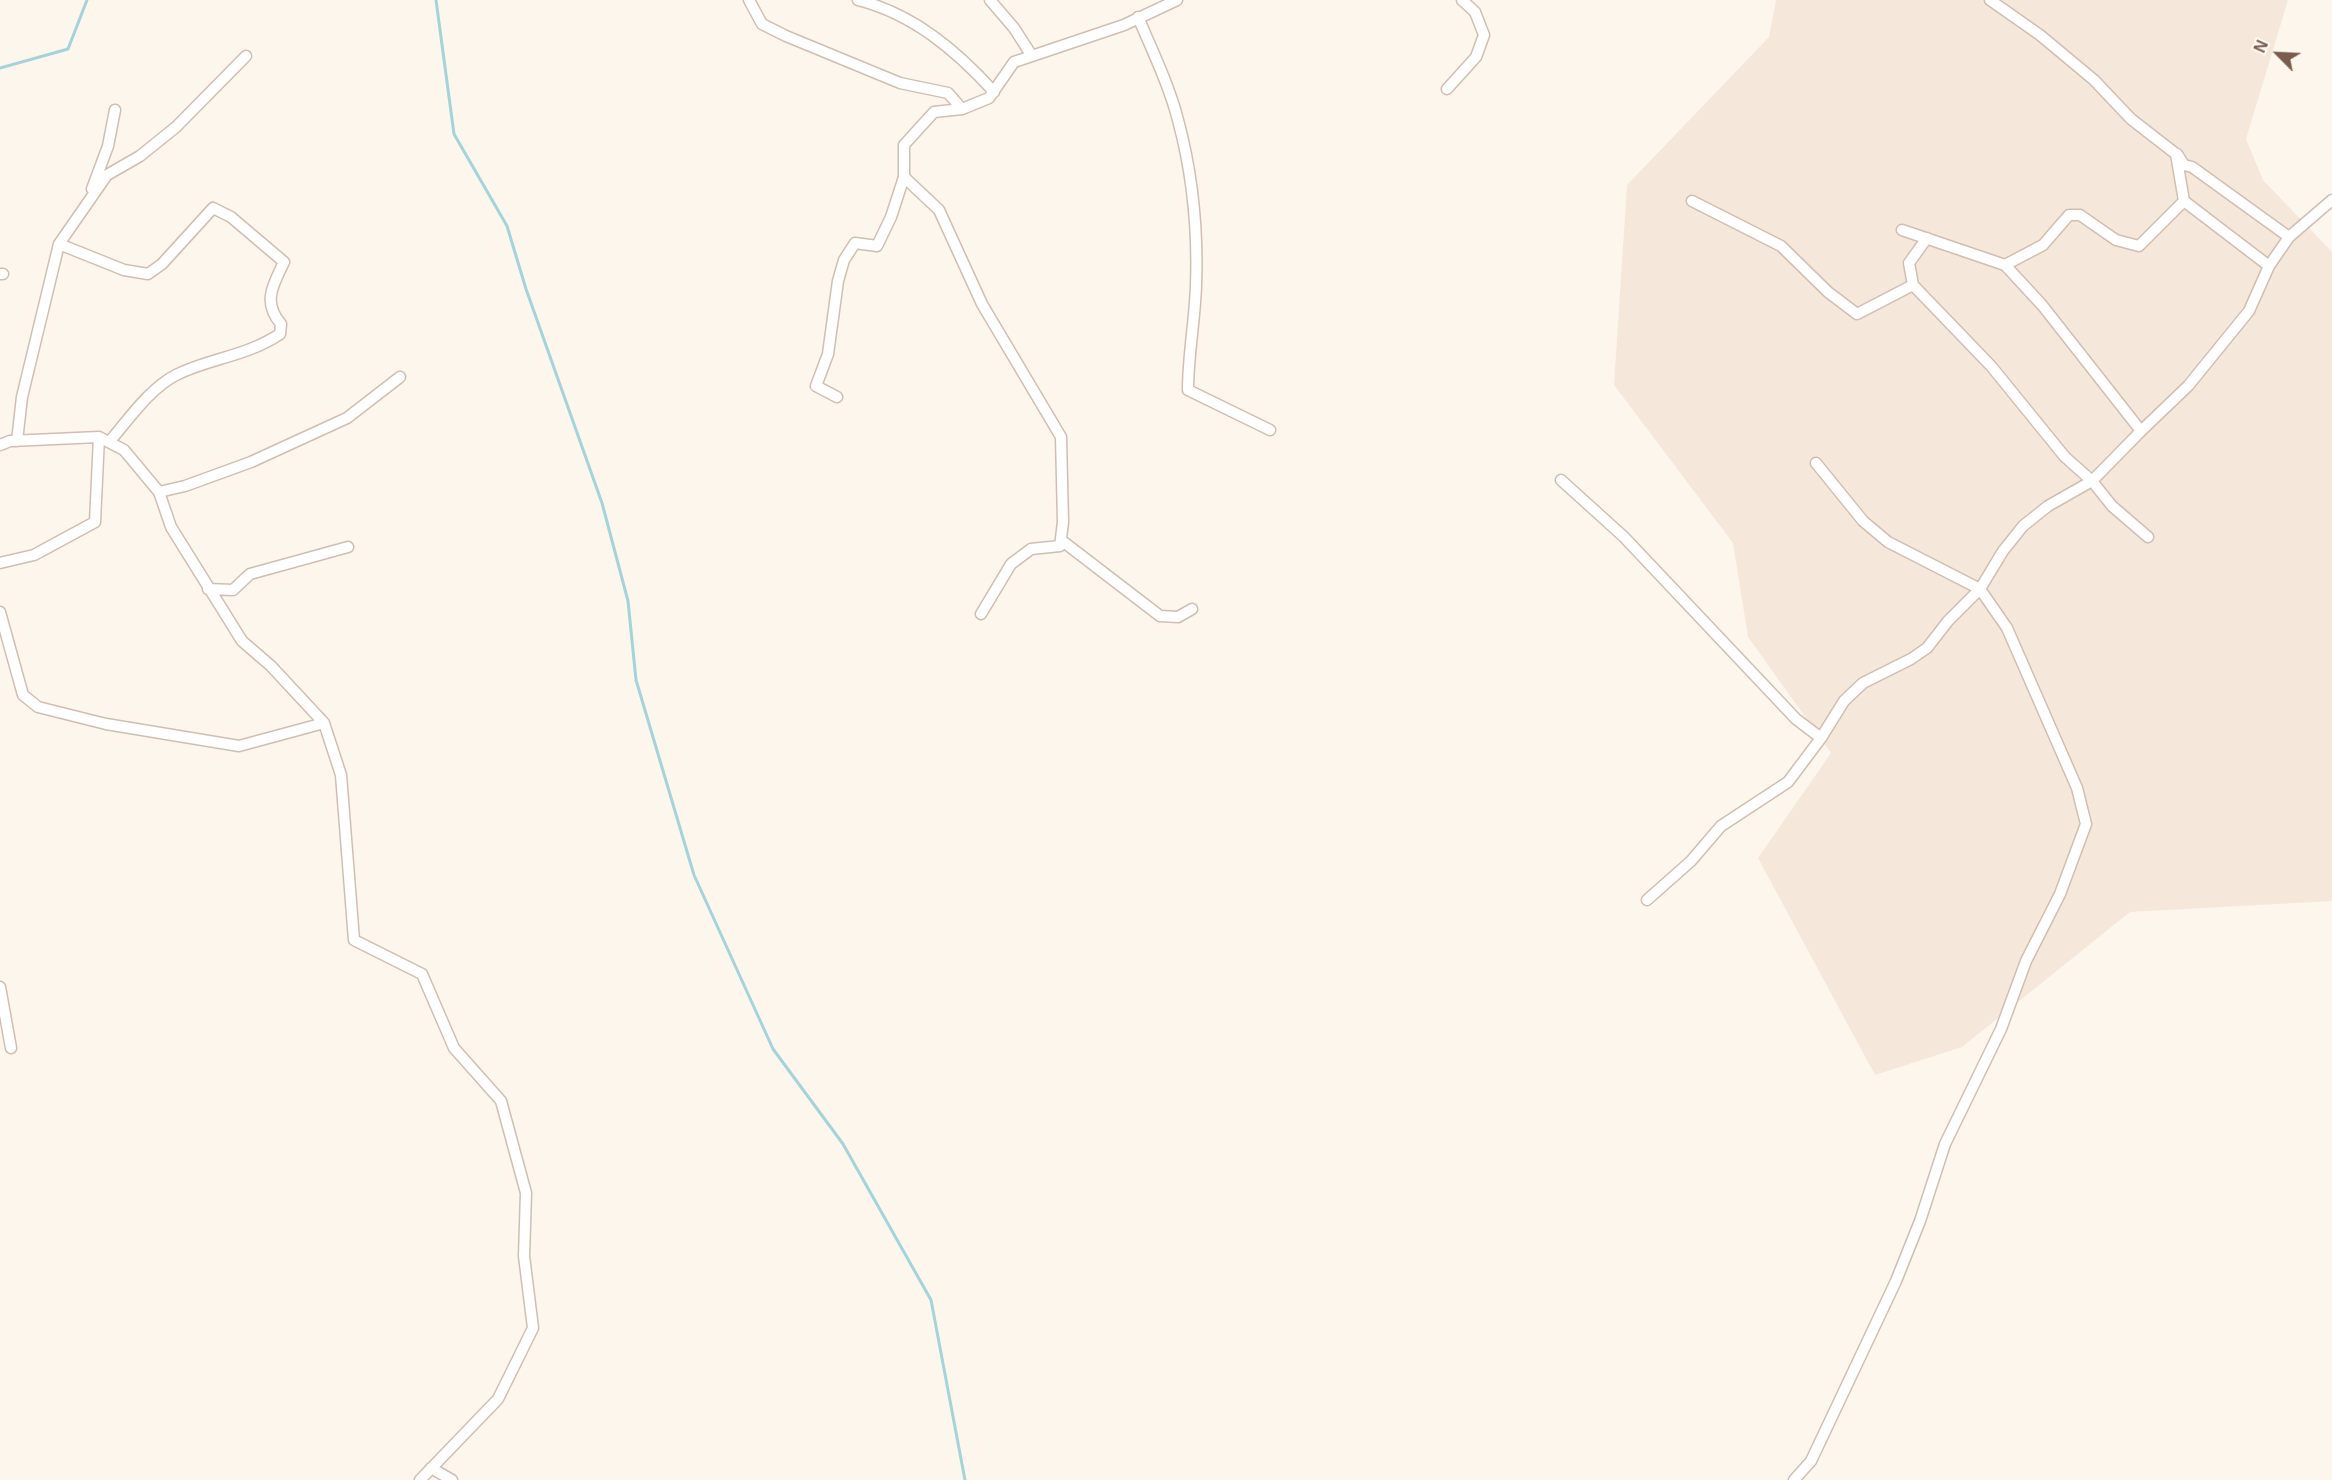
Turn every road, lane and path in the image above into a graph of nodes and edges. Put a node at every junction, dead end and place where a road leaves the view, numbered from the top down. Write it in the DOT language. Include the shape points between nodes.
graph roads {
  1 [pos="749,0"];
  2 [pos="858,0"];
  3 [pos="990,0"];
  4 [pos="1177,0"];
  5 [pos="1462,0"];
  6 [pos="1990,0"];
  7 [pos="1138,17"];
  8 [pos="246,56"];
  9 [pos="1032,57"];
  10 [pos="1447,89"];
  11 [pos="994,92"];
  12 [pos="962,109"];
  13 [pos="115,110"];
  14 [pos="2176,154"];
  15 [pos="904,177"];
  16 [pos="89,198"];
  17 [pos="2332,200"];
  18 [pos="1692,201"];
  19 [pos="2184,201"];
  20 [pos="1902,230"];
  21 [pos="2289,237"];
  22 [pos="1927,238"];
  23 [pos="59,244"];
  24 [pos="2005,265"];
  25 [pos="2269,266"];
  26 [pos="1912,285"];
  27 [pos="400,377"];
  28 [pos="837,397"];
  29 [pos="1270,430"];
  30 [pos="2142,431"];
  31 [pos="99,437"];
  32 [pos="17,441"];
  33 [pos="110,441"];
  34 [pos="0,445"];
  35 [pos="1816,463"];
  36 [pos="1561,480"];
  37 [pos="2092,481"];
  38 [pos="159,492"];
  39 [pos="2148,537"];
  40 [pos="1061,540"];
  41 [pos="348,547"];
  42 [pos="0,563"];
  43 [pos="207,589"];
  44 [pos="1980,589"];
  45 [pos="1192,609"];
  46 [pos="0,612"];
  47 [pos="981,614"];
  48 [pos="324,723"];
  49 [pos="1821,738"];
  50 [pos="1647,900"];
  51 [pos="0,987"];
  52 [pos="11,1048"];
  53 [pos="431,1468"];
  54 [pos="420,1480"];
  55 [pos="452,1480"];
  56 [pos="1794,1480"];
  1 -- 12 [label="street" via="762,24 900,83 948,93"];
  2 -- 11 [label="street" via="893,11 924,29 971,67"];
  3 -- 9 [label="street"];
  4 -- 7 [label="street"];
  5 -- 10 [label="street" via="1475,12 1484,35 1476,57"];
  6 -- 14 [label="street" via="2040,35 2094,80 2131,119"];
  7 -- 9 [label="street"];
  7 -- 29 [label="street" via="1178,120 1189,182 1196,284 1188,390"];
  8 -- 16 [label="street" via="176,127 140,156 107,175"];
  9 -- 11 [label="street" via="1014,63"];
  11 -- 12 [label="street"];
  12 -- 15 [label="street" via="934,112 916,129 904,145"];
  13 -- 16 [label="street" via="108,146"];
  14 -- 19 [label="street"];
  14 -- 21 [label="street" via="2184,165"];
  15 -- 28 [label="street" via="877,246 855,243 844,260 828,354 816,386"];
  15 -- 40 [label="street" via="939,210 982,304 1061,437"];
  16 -- 23 [label="street"];
  17 -- 21 [label="street"];
  18 -- 26 [label="street" via="1781,246 1857,314"];
  19 -- 24 [label="street" via="2139,246 2116,240 2080,215 2069,215 2043,245"];
  19 -- 25 [label="street"];
  20 -- 22 [label="street"];
  21 -- 25 [label="street"];
  22 -- 24 [label="street"];
  22 -- 26 [label="street" via="1909,263"];
  23 -- 32 [label="street" via="22,397"];
  23 -- 33 [label="street" via="124,270 148,274 213,208 231,217 284,262 269,299 280,334 266,344 175,376 157,388"];
  24 -- 30 [label="street" via="2042,305"];
  25 -- 30 [label="street" via="2249,311 2188,386"];
  26 -- 37 [label="street" via="1990,366 2065,457"];
  27 -- 38 [label="street" via="346,418 251,462"];
  30 -- 37 [label="street"];
  31 -- 32 [label="street"];
  31 -- 33 [label="street"];
  31 -- 42 [label="street" via="95,522 34,555"];
  32 -- 34 [label="street"];
  33 -- 38 [label="street" via="124,450"];
  35 -- 44 [label="street" via="1863,521 1888,542"];
  36 -- 49 [label="street" via="1624,537 1796,719"];
  37 -- 39 [label="street" via="2112,506"];
  37 -- 44 [label="street" via="2048,506 2023,526"];
  38 -- 43 [label="street" via="171,527"];
  40 -- 45 [label="street" via="1161,616 1178,617"];
  40 -- 47 [label="street" via="1060,546 1031,549 1011,564"];
  41 -- 43 [label="street" via="250,574 233,590"];
  43 -- 48 [label="street" via="242,641"];
  44 -- 49 [label="street" via="1927,648 1863,683 1844,701"];
  44 -- 56 [label="street" via="2007,628 2077,789 2084,810 2085,834 2026,961 2001,1029 1945,1144 1896,1281 1811,1461"];
  46 -- 48 [label="street" via="23,695 38,707 106,724 239,746"];
  48 -- 53 [label="street" via="341,775 354,940 422,974 454,1048 501,1101 526,1193 524,1256 533,1328 498,1399"];
  49 -- 50 [label="street" via="1788,782 1721,826 1684,868"];
  51 -- 52 [label="street"];
  53 -- 54 [label="street"];
  53 -- 55 [label="street"];
}
